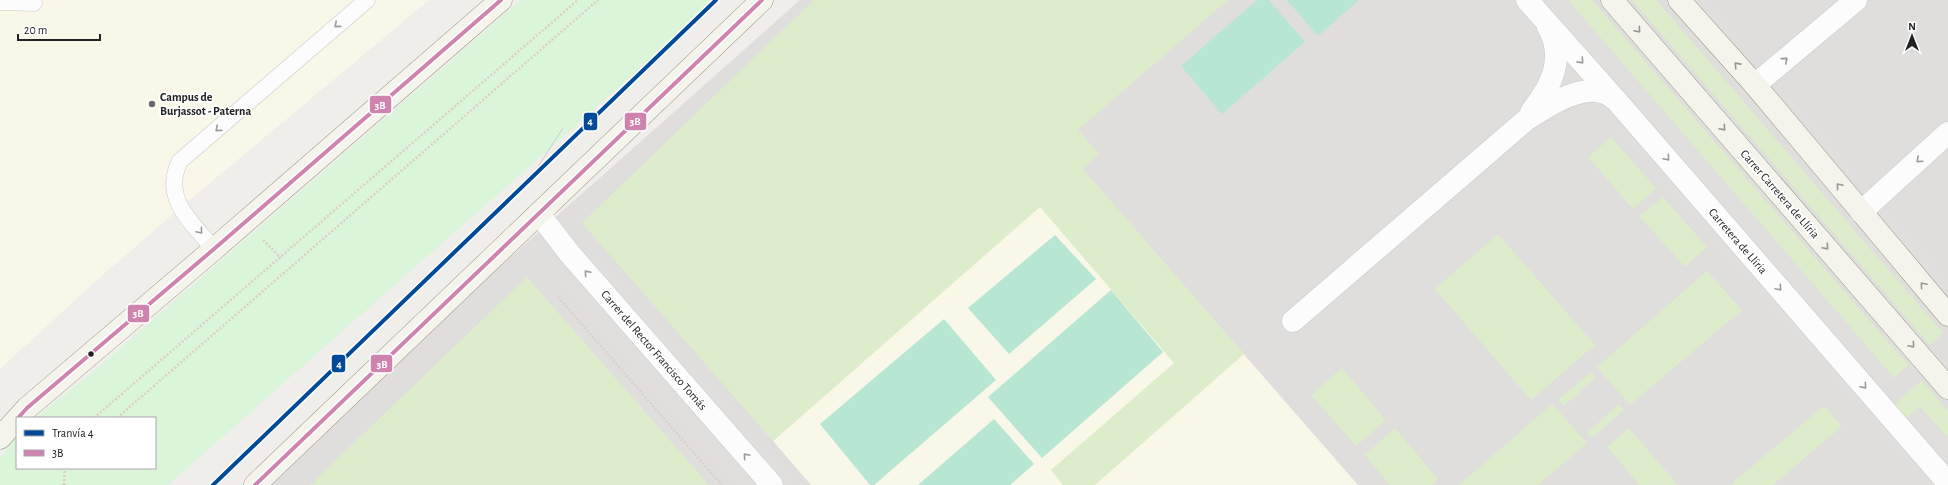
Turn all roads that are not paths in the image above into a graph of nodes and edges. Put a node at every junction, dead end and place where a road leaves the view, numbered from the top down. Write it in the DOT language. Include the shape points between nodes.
graph roads {
  1 [pos="367,0"];
  2 [pos="501,0"];
  3 [pos="762,0"];
  4 [pos="1612,0"];
  5 [pos="1679,0"];
  6 [pos="1856,0"];
  7 [pos="0,2"];
  8 [pos="34,3"];
  9 [pos="1533,7"];
  10 [pos="1755,86"];
  11 [pos="1616,100"];
  12 [pos="1526,120"];
  13 [pos="1948,133"];
  14 [pos="1861,212"];
  15 [pos="539,214"];
  16 [pos="214,249"];
  17 [pos="1948,315"];
  18 [pos="1293,321"];
  19 [pos="1948,388"];
  20 [pos="18,417"];
  21 [pos="16,420"];
  22 [pos="0,438"];
  23 [pos="1948,483"];
  24 [pos="255,485"];
  25 [pos="772,485"];
  1 -- 16 [label="lane, one-way" via="180,161 174,173 175,196 180,208"];
  2 -- 16 [label="street"];
  3 -- 15 [label="street"];
  4 -- 19 [label="street, Carrer Carretera de Llíria, one-way"];
  10 -- 5 [label="street, one-way"];
  10 -- 6 [label="street, one-way"];
  7 -- 8 [label="lane"];
  9 -- 11 [label="street, Carretera de Llíria, one-way"];
  9 -- 12 [label="street" via="1551,33 1557,60 1556,71 1542,98"];
  14 -- 10 [label="street, one-way"];
  11 -- 12 [label="street" via="1605,93 1581,92 1548,105"];
  11 -- 23 [label="street, Carretera de Llíria, one-way"];
  12 -- 18 [label="street"];
  13 -- 14 [label="street, one-way"];
  17 -- 14 [label="street, one-way"];
  15 -- 24 [label="street"];
  25 -- 15 [label="street, Carrer del Rector Francisco Tomás, one-way" via="570,254"];
  16 -- 20 [label="street"];
  21 -- 22 [label="street"];
}
